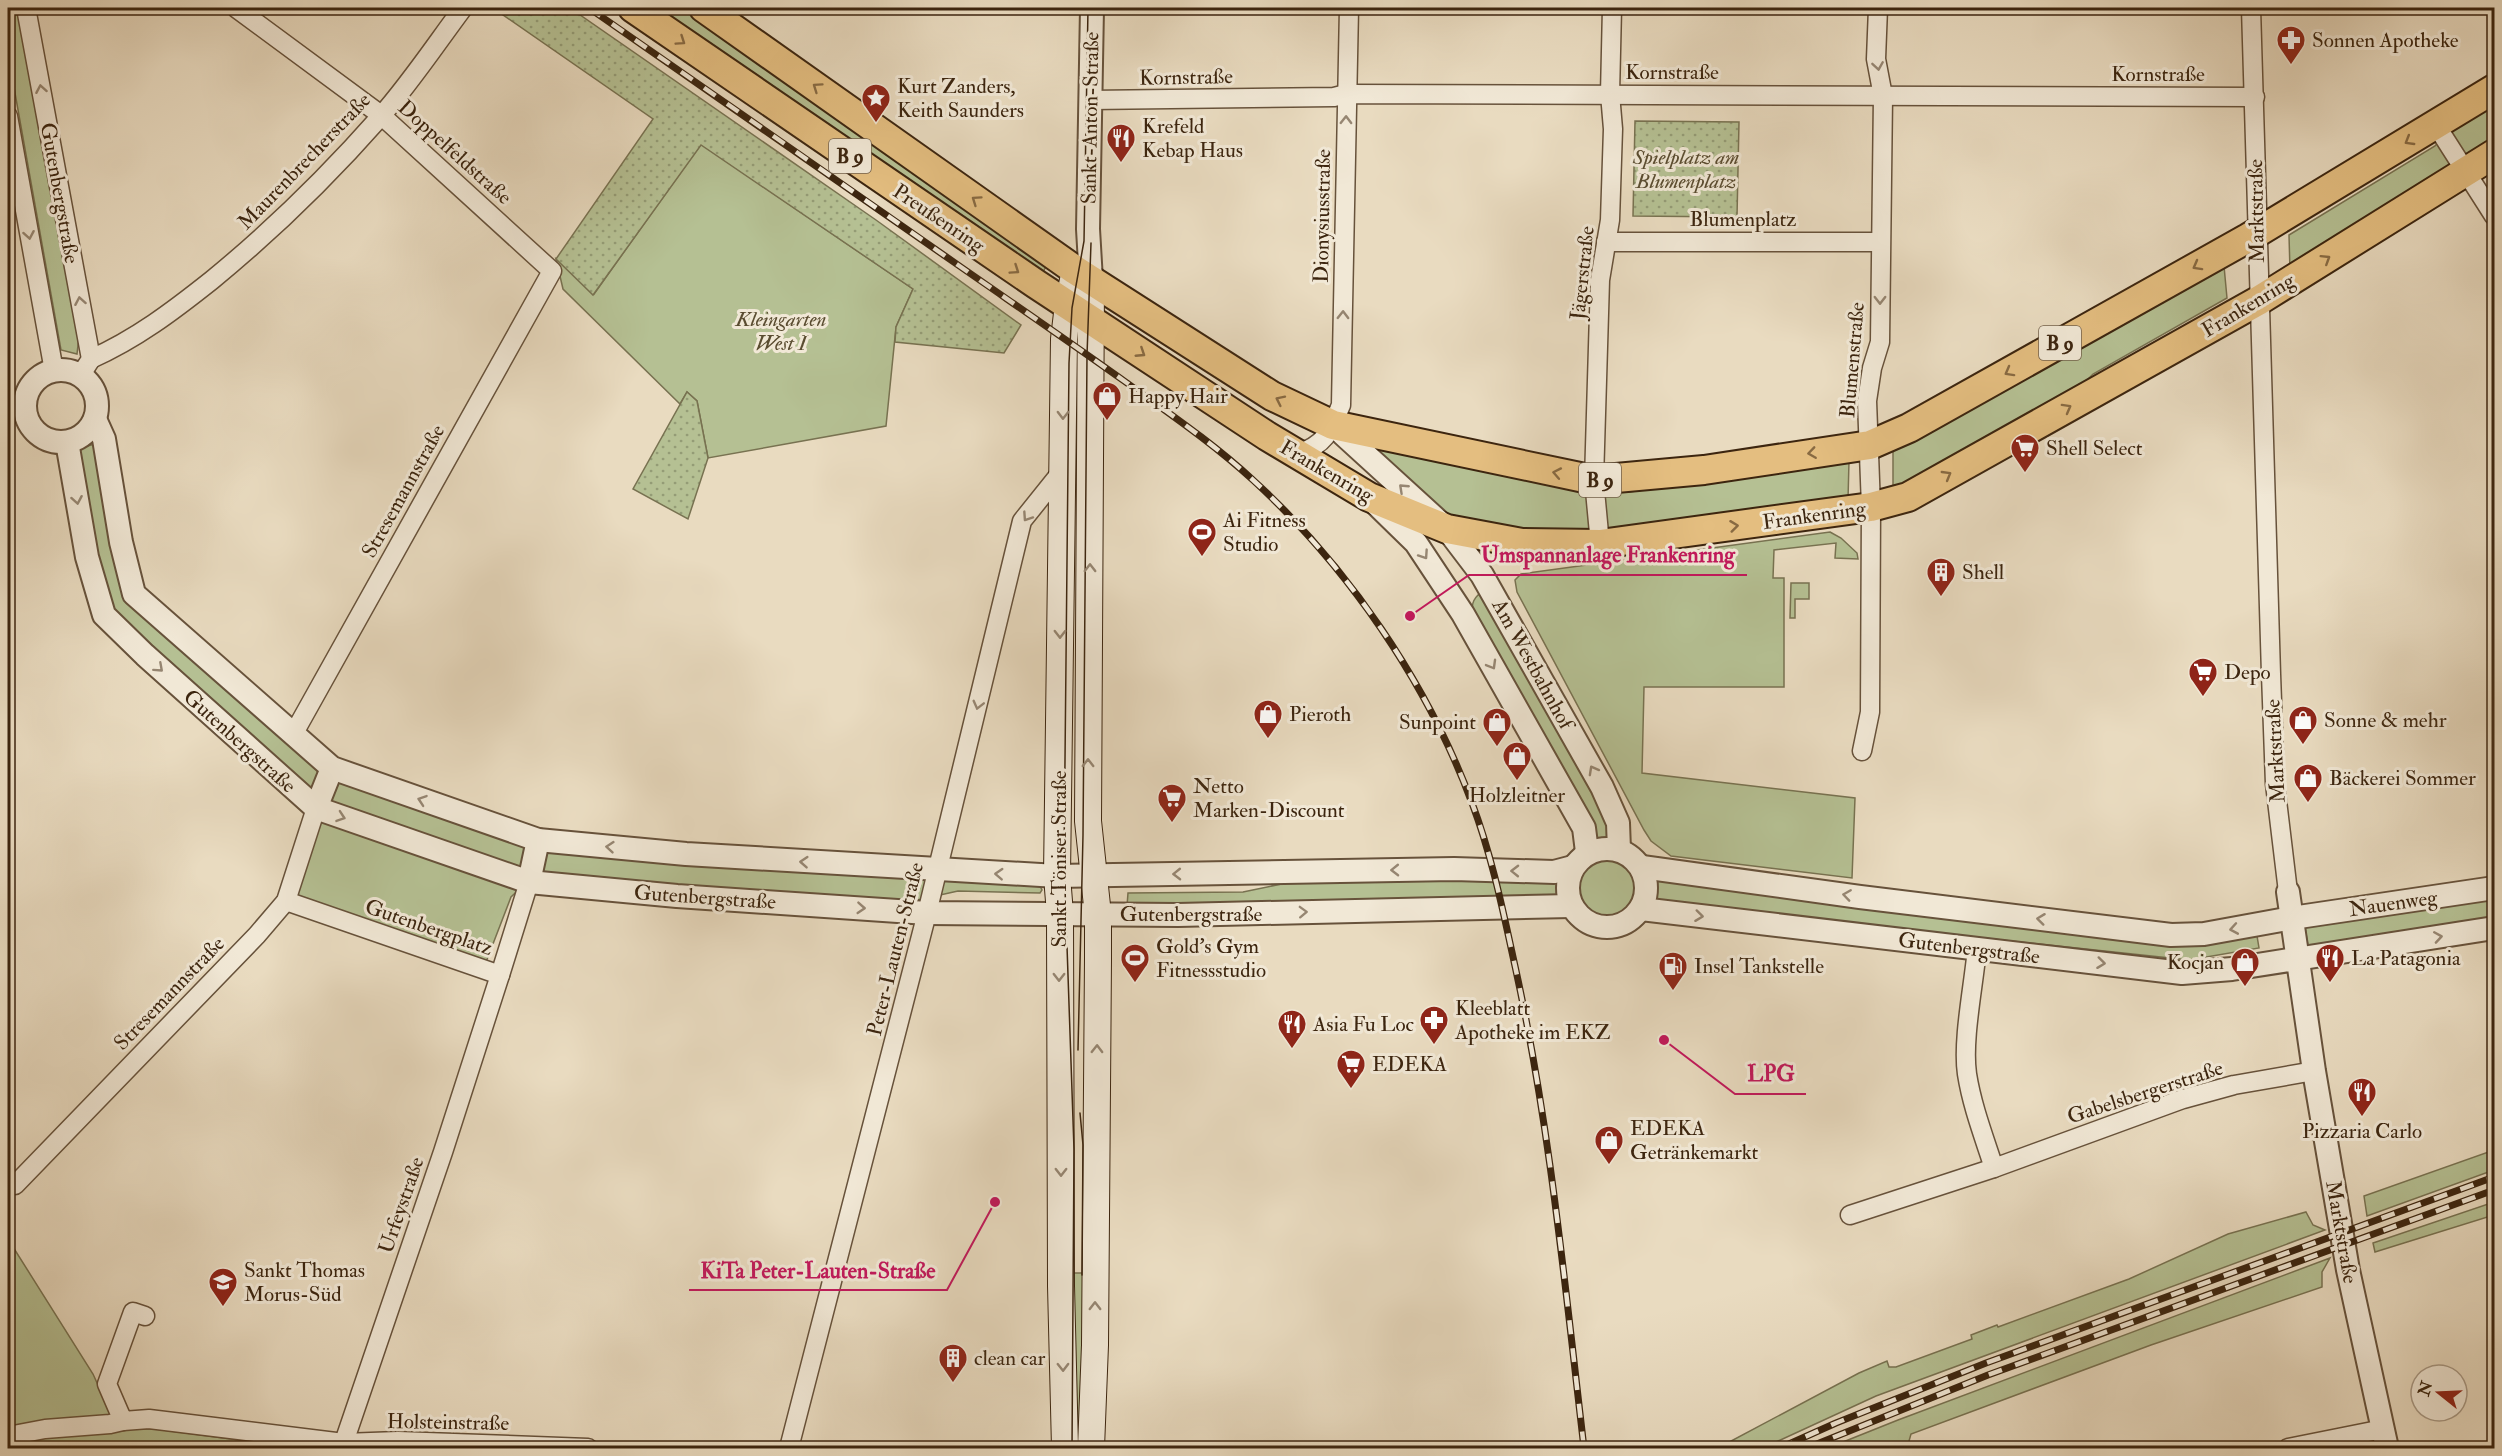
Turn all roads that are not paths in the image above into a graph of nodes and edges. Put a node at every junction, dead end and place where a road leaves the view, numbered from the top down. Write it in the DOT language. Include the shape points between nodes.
graph roads {
  1 [pos="26,8"];
  2 [pos="236,8"];
  3 [pos="464,8"];
  4 [pos="633,8"];
  5 [pos="704,8"];
  6 [pos="1092,8"];
  7 [pos="1349,8"];
  8 [pos="1612,8"];
  9 [pos="1878,8"];
  10 [pos="2251,8"];
  11 [pos="2494,89"];
  12 [pos="1346,94"];
  13 [pos="1610,94"];
  14 [pos="1883,96"];
  15 [pos="2255,97"];
  16 [pos="1090,100"];
  17 [pos="381,115"];
  18 [pos="8,116"];
  19 [pos="2436,125"];
  20 [pos="2494,153"];
  21 [pos="2466,171"];
  22 [pos="2494,216"];
  23 [pos="2256,233"];
  24 [pos="1606,242"];
  25 [pos="1880,242"];
  26 [pos="552,271"];
  27 [pos="1083,275"];
  28 [pos="2258,301"];
  29 [pos="1068,305"];
  30 [pos="1092,321"];
  31 [pos="85,367"];
  32 [pos="54,371"];
  33 [pos="95,419"];
  34 [pos="17,420"];
  35 [pos="1333,425"];
  36 [pos="67,442"];
  37 [pos="1870,445"];
  38 [pos="1297,454"];
  39 [pos="1062,471"];
  40 [pos="1594,480"];
  41 [pos="1369,497"];
  42 [pos="1871,507"];
  43 [pos="1447,529"];
  44 [pos="1600,544"];
  45 [pos="294,733"];
  46 [pos="1862,751"];
  47 [pos="332,768"];
  48 [pos="316,808"];
  49 [pos="538,840"];
  50 [pos="1619,850"];
  51 [pos="1580,860"];
  52 [pos="1642,867"];
  53 [pos="938,870"];
  54 [pos="1093,875"];
  55 [pos="1057,876"];
  56 [pos="529,882"];
  57 [pos="2494,888"];
  58 [pos="2288,892"];
  59 [pos="286,901"];
  60 [pos="1571,906"];
  61 [pos="1641,909"];
  62 [pos="927,913"];
  63 [pos="1060,914"];
  64 [pos="1098,915"];
  65 [pos="2292,918"];
  66 [pos="2494,928"];
  67 [pos="1977,948"];
  68 [pos="2297,958"];
  69 [pos="500,975"];
  70 [pos="2314,1071"];
  71 [pos="1994,1168"];
  72 [pos="15,1185"];
  73 [pos="1851,1215"];
  74 [pos="145,1316"];
  75 [pos="123,1420"];
  76 [pos="8,1436"];
  77 [pos="2385,1439"];
  78 [pos="343,1446"];
  79 [pos="588,1449"];
  80 [pos="789,1449"];
  81 [pos="1065,1449"];
  82 [pos="1090,1449"];
  83 [pos="2288,1449"];
  31 -- 1 [label="street, Gutenbergstraße, one-way"];
  2 -- 17 [label="street, Doppelfeldstraße"];
  3 -- 17 [label="street, Maurenbrecherstraße"];
  4 -- 29 [label="main road, Preußenring / B 9, one-way"];
  27 -- 5 [label="main road, Preußenring / B 9, one-way"];
  6 -- 16 [label="street, Sankt-Anton-Straße"];
  7 -- 12 [label="street, Dionysiusstraße"];
  8 -- 13 [label="street, Jägerstraße"];
  9 -- 14 [label="street, Blumenstraße, one-way" via="1876,59"];
  10 -- 15 [label="street, Marktstraße"];
  11 -- 19 [label="main road, Frankenring / B 9"];
  12 -- 13 [label="street, Kornstraße"];
  12 -- 16 [label="street, Kornstraße"];
  35 -- 12 [label="street, Dionysiusstraße, one-way" via="1341,405"];
  13 -- 14 [label="street, Kornstraße"];
  13 -- 24 [label="street, Jägerstraße" via="1611,213"];
  14 -- 15 [label="street, Kornstraße"];
  14 -- 25 [label="street, Blumenstraße"];
  15 -- 23 [label="street, Marktstraße"];
  16 -- 27 [label="street, Sankt-Anton-Straße" via="1088,229"];
  17 -- 26 [label="street, Doppelfeldstraße"];
  17 -- 31 [label="street, Maurenbrecherstraße" via="295,208 250,249 160,321"];
  18 -- 32 [label="street, Gutenbergstraße, one-way"];
  19 -- 21 [label="street"];
  19 -- 23 [label="main road, Frankenring / B 9, one-way"];
  20 -- 21 [label="main road, Frankenring / B 9"];
  21 -- 22 [label="street"];
  28 -- 21 [label="main road, Frankenring / B 9, one-way"];
  23 -- 28 [label="street, Marktstraße"];
  23 -- 37 [label="main road, Frankenring / B 9, one-way" via="1909,428"];
  24 -- 25 [label="street, Blumenplatz"];
  24 -- 40 [label="street, Jägerstraße" via="1600,280"];
  25 -- 37 [label="street, Blumenstraße, one-way" via="1880,342 1867,401"];
  26 -- 45 [label="street, Stresemannstraße"];
  27 -- 29 [label="main road, Sankt Töniser Straße"];
  27 -- 30 [label="main road, Sankt Töniser Straße"];
  35 -- 27 [label="main road, Frankenring / B 9, one-way" via="1272,396"];
  42 -- 28 [label="main road, Frankenring / B 9, one-way" via="1916,494"];
  28 -- 58 [label="street, Marktstraße" via="2275,773"];
  29 -- 30 [label="main road, Frankenring / B 9"];
  29 -- 39 [label="main road, Sankt Töniser Straße, one-way"];
  30 -- 38 [label="main road, Frankenring / B 9, one-way"];
  54 -- 30 [label="main road, Sankt Töniser Straße, one-way" via="1088,822"];
  31 -- 32 [label="street"];
  31 -- 33 [label="street" via="97,403"];
  32 -- 34 [label="street" via="32,386"];
  33 -- 36 [label="street" via="84,434"];
  33 -- 45 [label="street, Gutenbergstraße" via="104,439 134,594"];
  34 -- 36 [label="street" via="50,441"];
  35 -- 38 [label="street" via="1323,442"];
  40 -- 35 [label="main road, Frankenring / B 9, one-way"];
  43 -- 35 [label="street, Am Westbahnhof, one-way"];
  36 -- 48 [label="street, Gutenbergstraße, one-way" via="87,557 104,615"];
  37 -- 40 [label="main road, Frankenring / B 9, one-way" via="1704,470"];
  37 -- 42 [label="street, Blumenstraße"];
  38 -- 41 [label="main road, Frankenring / B 9"];
  39 -- 53 [label="street, Peter-Lauten-Straße, one-way" via="1022,521"];
  39 -- 55 [label="main road, Sankt Töniser Straße, one-way"];
  40 -- 44 [label="street, Jägerstraße"];
  41 -- 43 [label="main road, Frankenring / B 9"];
  41 -- 51 [label="street, Am Westbahnhof, one-way" via="1416,543 1463,614 1584,828"];
  44 -- 42 [label="main road, Frankenring / B 9, one-way"];
  42 -- 46 [label="street, Blumenstraße" via="1870,712"];
  43 -- 44 [label="main road, Frankenring / B 9" via="1522,543"];
  50 -- 43 [label="street, Am Westbahnhof, one-way" via="1618,823 1602,787 1494,595"];
  45 -- 47 [label="street, Gutenbergstraße"];
  47 -- 48 [label="street"];
  49 -- 47 [label="street, Gutenbergstraße, one-way"];
  48 -- 56 [label="street, Gutenbergstraße, one-way"];
  48 -- 59 [label="street, Stresemannstraße"];
  53 -- 49 [label="street, Gutenbergstraße, one-way"];
  49 -- 56 [label="street"];
  50 -- 51 [label="street" via="1609,848"];
  50 -- 52 [label="street"];
  51 -- 54 [label="street, Gutenbergstraße, one-way" via="1554,872 1454,869"];
  51 -- 60 [label="street" via="1568,879"];
  52 -- 61 [label="street" via="1647,890"];
  65 -- 52 [label="street, Gutenbergstraße, one-way" via="2204,934 2146,934"];
  55 -- 53 [label="street, Gutenbergstraße, one-way"];
  53 -- 62 [label="street, Peter-Lauten-Straße"];
  54 -- 55 [label="street, Gutenbergstraße"];
  54 -- 64 [label="main road, Sankt Töniser Straße"];
  55 -- 63 [label="main road, Sankt Töniser Straße"];
  56 -- 62 [label="street, Gutenbergstraße, one-way"];
  56 -- 69 [label="street, Gutenbergplatz"];
  57 -- 65 [label="street, Nauenweg"];
  58 -- 65 [label="street, Marktstraße"];
  59 -- 69 [label="street, Gutenbergplatz"];
  59 -- 72 [label="street, Stresemannstraße"];
  60 -- 61 [label="street" via="1593,926 1605,928 1618,926"];
  64 -- 60 [label="street, Gutenbergstraße, one-way"];
  61 -- 67 [label="street, Gutenbergstraße, one-way"];
  62 -- 63 [label="street, Gutenbergstraße"];
  62 -- 80 [label="street, Peter-Lauten-Straße"];
  63 -- 64 [label="street, Gutenbergstraße"];
  63 -- 81 [label="main road, Sankt Töniser Straße, one-way"];
  82 -- 64 [label="main road, Sankt Töniser Straße, one-way" via="1095,1334"];
  65 -- 68 [label="street, Marktstraße"];
  68 -- 66 [label="street, Nauenweg, one-way"];
  67 -- 68 [label="street, Gutenbergstraße, one-way" via="2182,973"];
  67 -- 71 [label="street" via="1967,1072"];
  68 -- 70 [label="street, Marktstraße"];
  69 -- 78 [label="street, Urfeystraße"];
  70 -- 71 [label="street, Gabelsbergerstraße" via="2182,1099"];
  70 -- 77 [label="street, Marktstraße" via="2348,1270"];
  71 -- 73 [label="street, Gabelsbergerstraße"];
  74 -- 75 [label="street" via="133,1312 107,1384"];
  75 -- 76 [label="street, Holsteinstraße"];
  75 -- 78 [label="street, Holsteinstraße" via="150,1419"];
  77 -- 83 [label="street"];
  78 -- 79 [label="street, Holsteinstraße" via="398,1442"];
}
